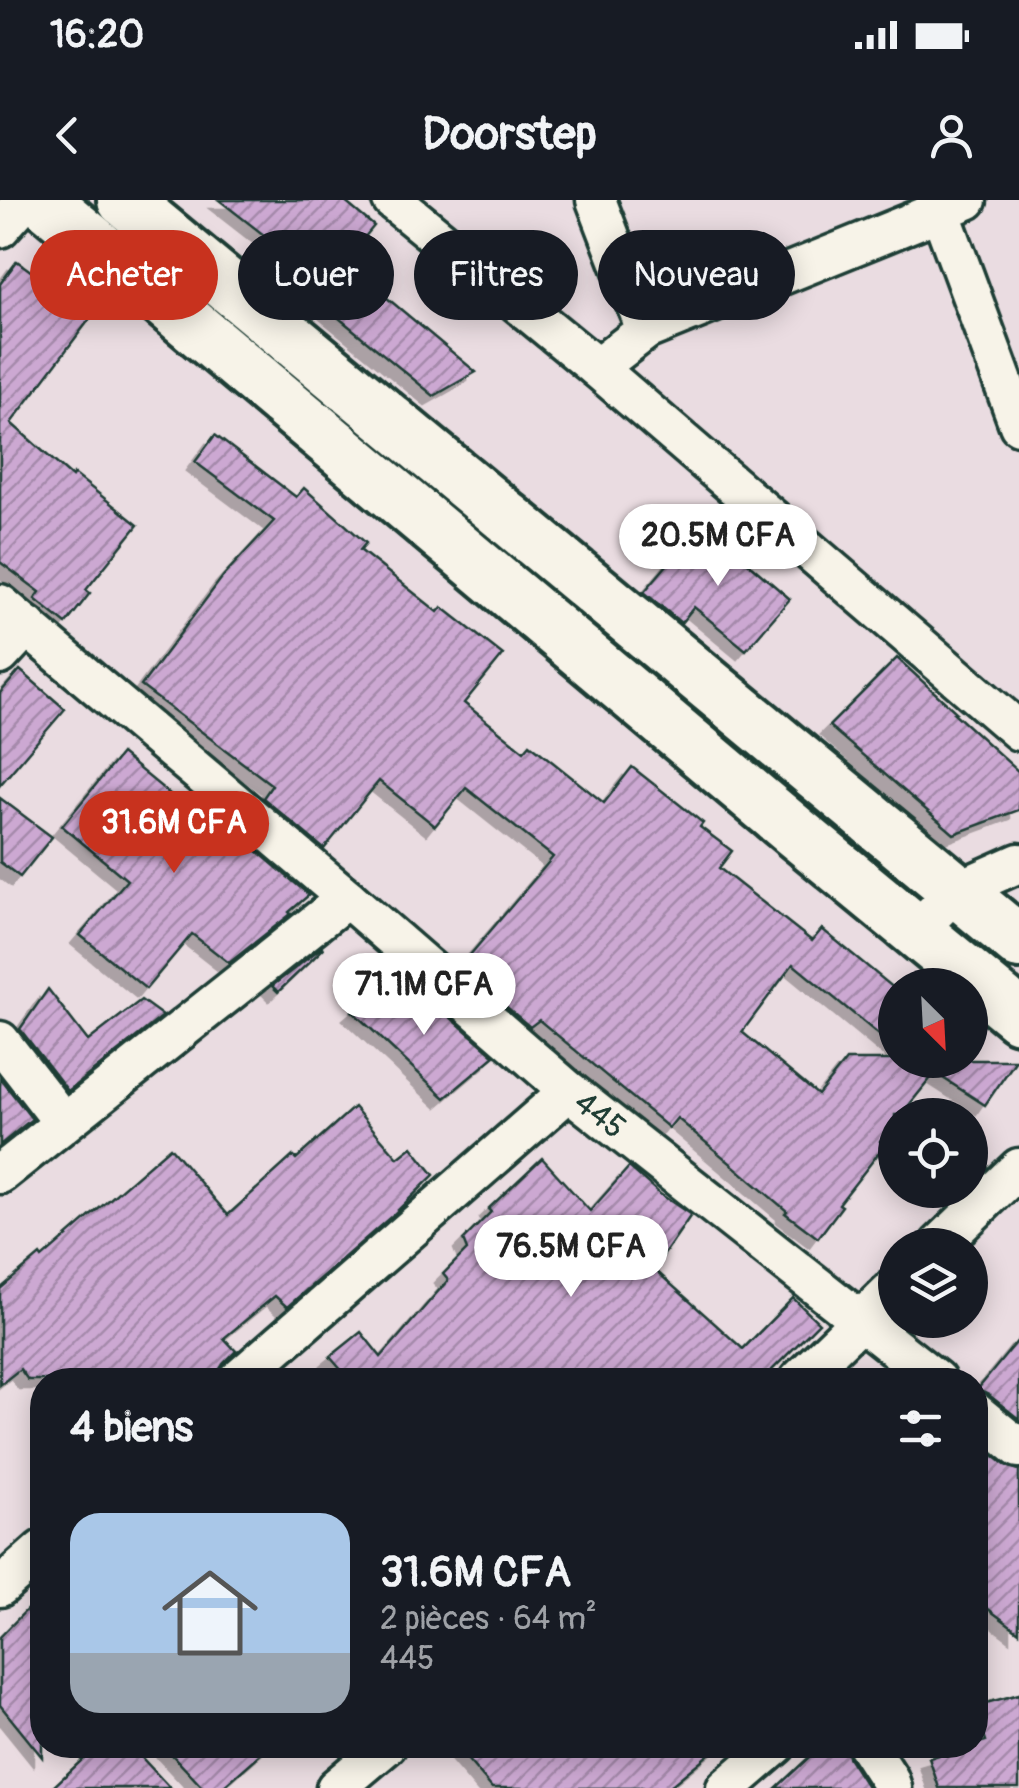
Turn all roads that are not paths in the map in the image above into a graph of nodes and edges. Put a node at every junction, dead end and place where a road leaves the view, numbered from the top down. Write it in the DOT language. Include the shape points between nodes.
graph roads {
  1 [pos="25,200"];
  2 [pos="43,200"];
  3 [pos="124,200"];
  4 [pos="392,200"];
  5 [pos="596,200"];
  6 [pos="948,204"];
  7 [pos="0,228"];
  8 [pos="646,330"];
  9 [pos="597,368"];
  10 [pos="1019,425"];
  11 [pos="14,615"];
  12 [pos="0,655"];
  13 [pos="1019,730"];
  14 [pos="1019,863"];
  15 [pos="956,891"];
  16 [pos="347,898"];
  17 [pos="916,932"];
  18 [pos="1019,942"];
  19 [pos="1019,1016"];
  20 [pos="0,1041"];
  21 [pos="569,1091"];
  22 [pos="62,1122"];
  23 [pos="1019,1168"];
  24 [pos="0,1174"];
  25 [pos="957,1228"];
  26 [pos="878,1304"];
  27 [pos="861,1320"];
  28 [pos="252,1368"];
  29 [pos="811,1368"];
  30 [pos="921,1368"];
  31 [pos="988,1423"];
  32 [pos="1019,1448"];
  33 [pos="30,1561"];
  34 [pos="0,1588"];
  35 [pos="372,1758"];
  36 [pos="761,1758"];
  37 [pos="876,1758"];
  38 [pos="336,1788"];
  39 [pos="726,1788"];
  40 [pos="892,1788"];
  1 -- 7 [label="street"];
  2 -- 17 [label="main road"];
  3 -- 15 [label="main road"];
  4 -- 9 [label="street"];
  5 -- 8 [label="street"];
  6 -- 8 [label="street"];
  6 -- 10 [label="street"];
  8 -- 9 [label="street"];
  9 -- 13 [label="street"];
  11 -- 12 [label="street"];
  11 -- 16 [label="street, 445"];
  14 -- 15 [label="street"];
  15 -- 17 [label="street"];
  15 -- 18 [label="main road"];
  16 -- 21 [label="street, 445"];
  16 -- 22 [label="street"];
  17 -- 19 [label="main road"];
  20 -- 22 [label="street"];
  21 -- 27 [label="street, 445"];
  21 -- 28 [label="street"];
  22 -- 24 [label="street"];
  23 -- 25 [label="street"];
  26 -- 27 [label="street"];
  27 -- 29 [label="street"];
  27 -- 30 [label="street, 445"];
  31 -- 32 [label="street"];
  33 -- 34 [label="street"];
  35 -- 38 [label="street"];
  36 -- 39 [label="street"];
  37 -- 40 [label="street"];
}
